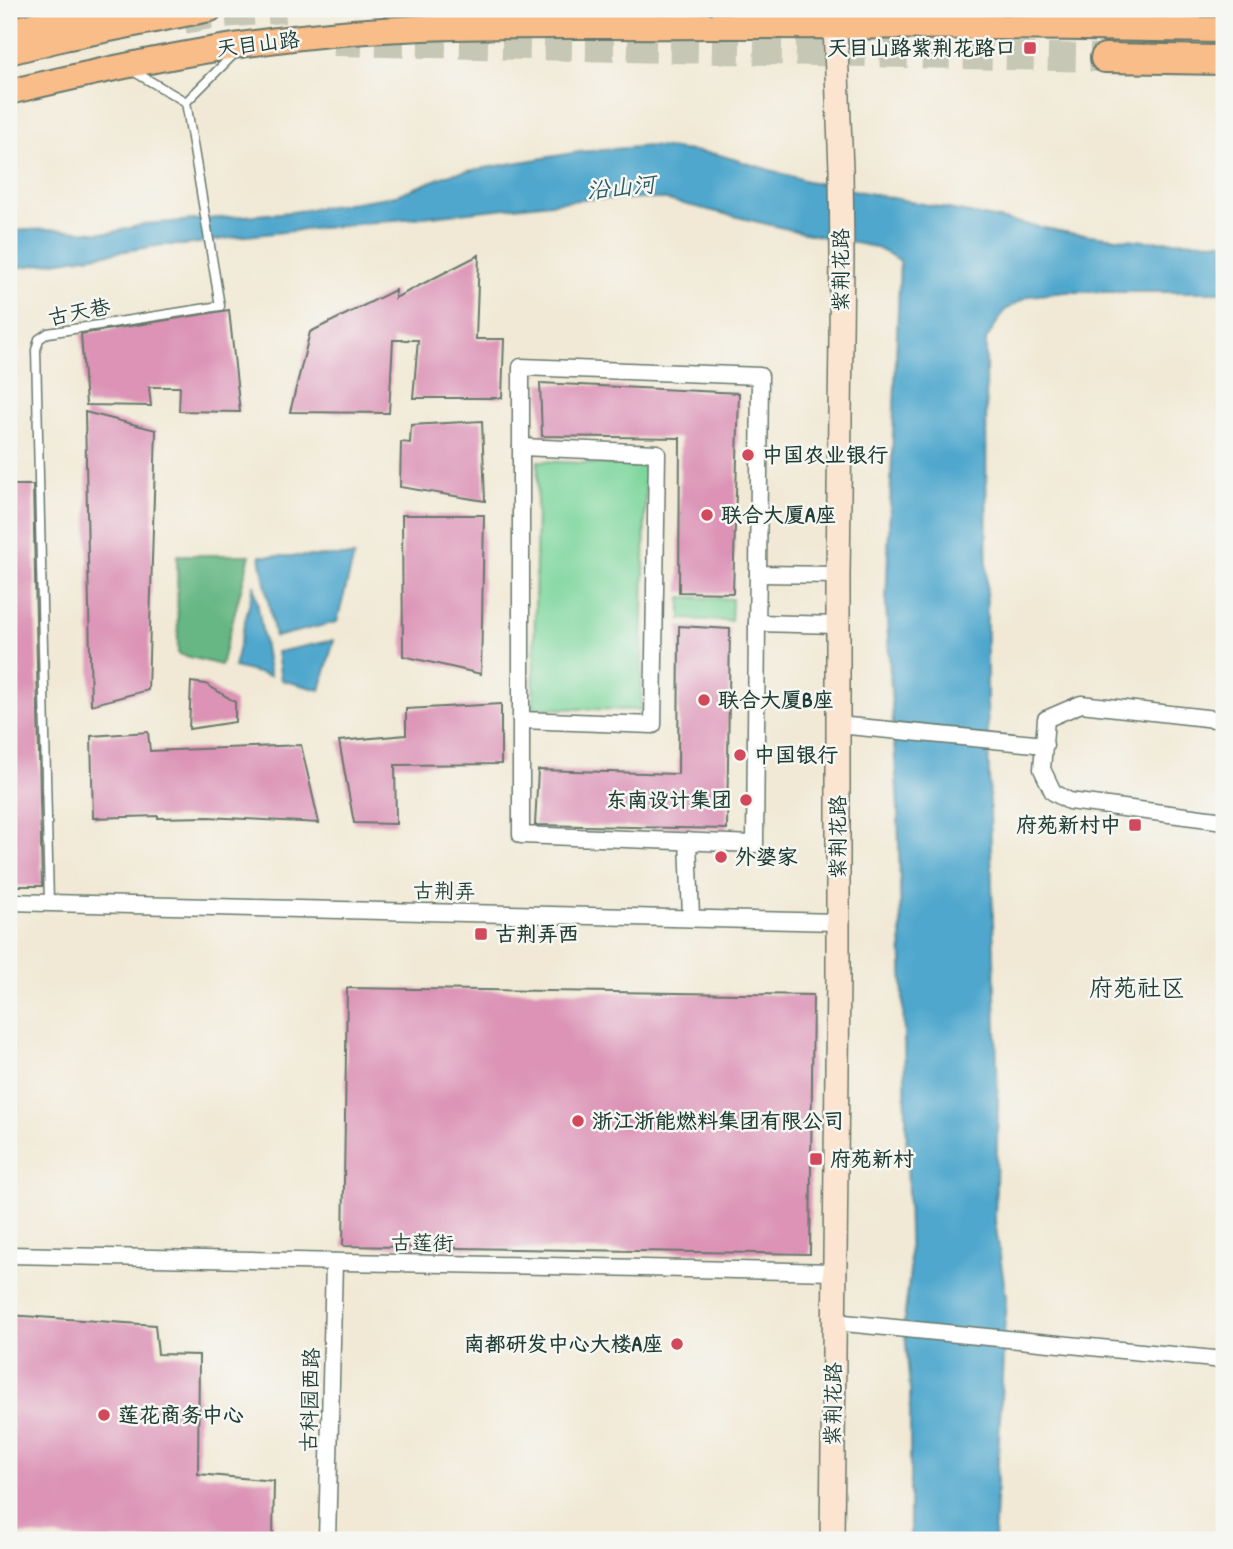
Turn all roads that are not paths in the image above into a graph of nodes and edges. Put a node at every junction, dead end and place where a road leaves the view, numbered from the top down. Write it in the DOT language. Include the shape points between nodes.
graph roads {
  1 [pos="101,9"];
  2 [pos="210,9"];
  3 [pos="833,17"];
  4 [pos="1224,30"];
  5 [pos="9,31"];
  6 [pos="243,46"];
  7 [pos="9,52"];
  8 [pos="1105,58"];
  9 [pos="1224,60"];
  10 [pos="124,66"];
  11 [pos="9,92"];
  12 [pos="186,102"];
  13 [pos="521,447"];
  14 [pos="758,574"];
  15 [pos="838,575"];
  16 [pos="757,623"];
  17 [pos="838,625"];
  18 [pos="521,720"];
  19 [pos="1224,720"];
  20 [pos="838,725"];
  21 [pos="1045,745"];
  22 [pos="1224,821"];
  23 [pos="688,841"];
  24 [pos="9,902"];
  25 [pos="49,903"];
  26 [pos="691,917"];
  27 [pos="838,922"];
  28 [pos="9,1255"];
  29 [pos="334,1262"];
  30 [pos="835,1272"];
  31 [pos="834,1322"];
  32 [pos="1224,1360"];
  33 [pos="327,1540"];
  34 [pos="832,1540"];
  1 -- 5 [label="main road"];
  2 -- 7 [label="main road, 天目山路"];
  3 -- 4 [label="main road, 天目山路"];
  3 -- 6 [label="main road, 天目山路" via="436,27"];
  3 -- 15 [label="street, 紫荆花路" via="842,257"];
  6 -- 10 [label="main road, 天目山路"];
  6 -- 12 [label="lane"];
  8 -- 9 [label="highway"];
  10 -- 11 [label="main road, 天目山路"];
  10 -- 12 [label="lane"];
  12 -- 25 [label="lane, 古天巷" via="220,306 48,333 39,339 36,350"];
  13 -- 14 [label="street" via="521,367 760,376"];
  13 -- 18 [label="street"];
  13 -- 18 [label="street" via="657,453 653,724"];
  14 -- 15 [label="street"];
  14 -- 16 [label="street"];
  15 -- 17 [label="street, 紫荆花路"];
  16 -- 17 [label="street"];
  16 -- 23 [label="street" via="755,844"];
  17 -- 20 [label="street, 紫荆花路"];
  18 -- 23 [label="street" via="521,835"];
  19 -- 21 [label="street" via="1082,704 1046,719"];
  20 -- 21 [label="street"];
  20 -- 27 [label="street, 紫荆花路"];
  21 -- 22 [label="street" via="1042,769 1053,792 1069,801"];
  23 -- 26 [label="street"];
  24 -- 25 [label="street, 古荆弄"];
  25 -- 26 [label="street, 古荆弄"];
  26 -- 27 [label="street, 古荆弄"];
  27 -- 30 [label="street, 紫荆花路"];
  28 -- 29 [label="street, 古莲街"];
  29 -- 30 [label="street, 古莲街"];
  29 -- 33 [label="street, 古科园西路"];
  30 -- 31 [label="street, 紫荆花路"];
  31 -- 32 [label="street"];
  31 -- 34 [label="street, 紫荆花路"];
}
